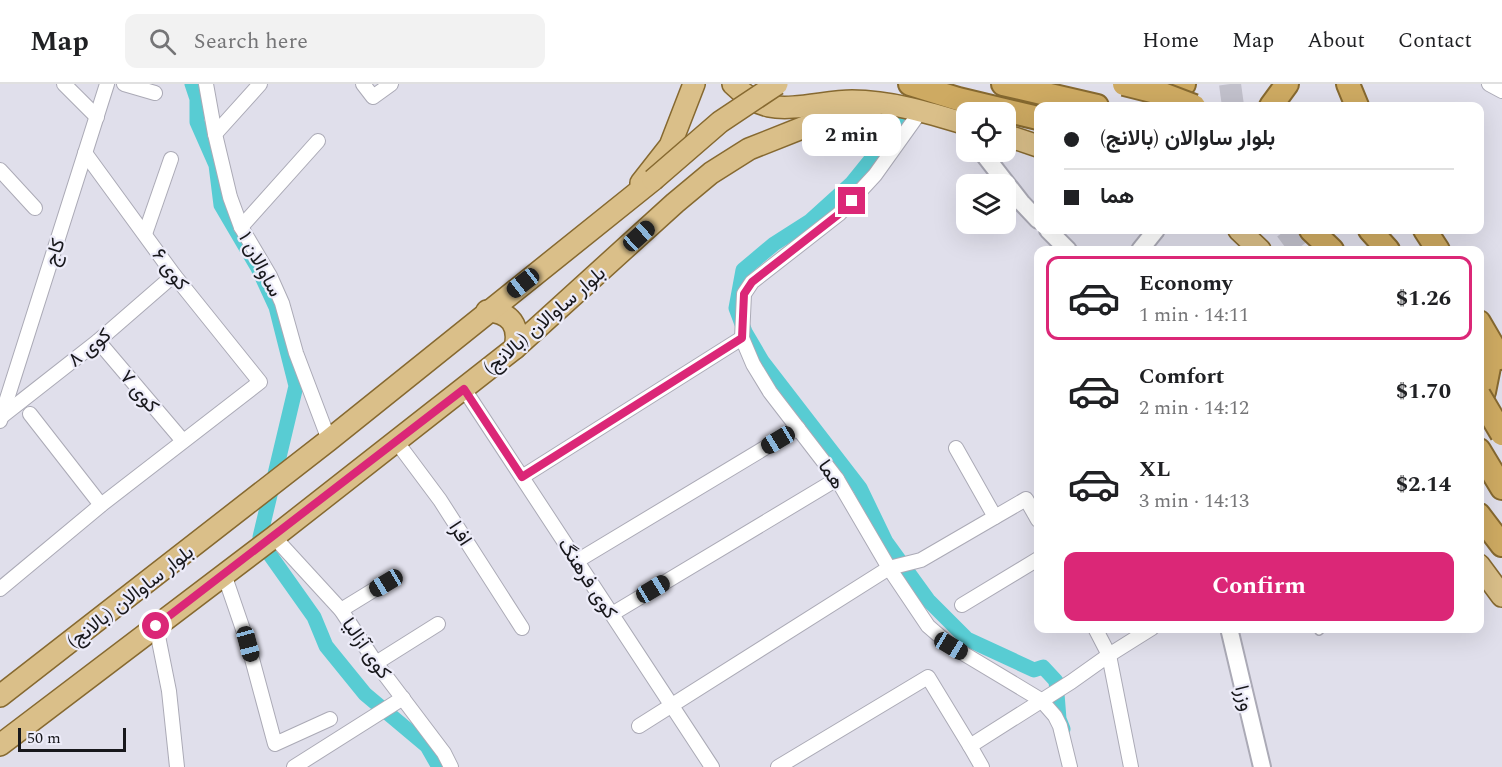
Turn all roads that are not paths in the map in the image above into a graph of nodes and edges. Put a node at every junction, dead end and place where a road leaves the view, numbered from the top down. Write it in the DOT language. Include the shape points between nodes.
graph roads {
  1 [pos="64,84"];
  2 [pos="107,84"];
  3 [pos="124,84"];
  4 [pos="206,84"];
  5 [pos="260,84"];
  6 [pos="363,84"];
  7 [pos="391,84"];
  8 [pos="694,84"];
  9 [pos="734,84"];
  10 [pos="777,84"];
  11 [pos="910,84"];
  12 [pos="1003,84"];
  13 [pos="1124,84"];
  14 [pos="1184,84"];
  15 [pos="1287,84"];
  16 [pos="1348,84"];
  17 [pos="1489,84"];
  18 [pos="1502,91"];
  19 [pos="155,93"];
  20 [pos="1080,102"];
  21 [pos="1164,102"];
  22 [pos="1184,102"];
  23 [pos="1274,102"];
  24 [pos="1355,102"];
  25 [pos="877,104"];
  26 [pos="920,112"];
  27 [pos="97,117"];
  28 [pos="1034,117"];
  29 [pos="956,123"];
  30 [pos="215,134"];
  31 [pos="1016,139"];
  32 [pos="318,141"];
  33 [pos="1034,145"];
  34 [pos="85,153"];
  35 [pos="171,159"];
  36 [pos="990,162"];
  37 [pos="0,170"];
  38 [pos="630,198"];
  39 [pos="35,208"];
  40 [pos="1034,216"];
  41 [pos="241,227"];
  42 [pos="145,234"];
  43 [pos="1051,234"];
  44 [pos="1153,234"];
  45 [pos="1243,234"];
  46 [pos="1374,234"];
  47 [pos="1064,246"];
  48 [pos="1143,246"];
  49 [pos="1256,246"];
  50 [pos="1384,246"];
  51 [pos="174,275"];
  52 [pos="487,311"];
  53 [pos="1484,331"];
  54 [pos="742,338"];
  55 [pos="98,341"];
  56 [pos="515,348"];
  57 [pos="1497,354"];
  58 [pos="464,389"];
  59 [pos="1484,392"];
  60 [pos="1484,404"];
  61 [pos="30,414"];
  62 [pos="0,419"];
  63 [pos="798,428"];
  64 [pos="1502,434"];
  65 [pos="183,441"];
  66 [pos="329,441"];
  67 [pos="396,441"];
  68 [pos="956,448"];
  69 [pos="1484,458"];
  70 [pos="522,477"];
  71 [pos="837,479"];
  72 [pos="1502,488"];
  73 [pos="101,505"];
  74 [pos="1034,513"];
  75 [pos="995,517"];
  76 [pos="1484,521"];
  77 [pos="274,537"];
  78 [pos="1502,544"];
  79 [pos="577,561"];
  80 [pos="1034,561"];
  81 [pos="889,568"];
  82 [pos="1484,572"];
  83 [pos="224,574"];
  84 [pos="386,583"];
  85 [pos="0,589"];
  86 [pos="1502,596"];
  87 [pos="962,604"];
  88 [pos="341,610"];
  89 [pos="612,614"];
  90 [pos="438,624"];
  91 [pos="156,626"];
  92 [pos="522,628"];
  93 [pos="1098,633"];
  94 [pos="1144,633"];
  95 [pos="1230,633"];
  96 [pos="1109,655"];
  97 [pos="376,663"];
  98 [pos="0,696"];
  99 [pos="403,698"];
  100 [pos="1041,700"];
  101 [pos="672,705"];
  102 [pos="330,719"];
  103 [pos="639,726"];
  104 [pos="0,745"];
  105 [pos="970,746"];
  106 [pos="177,767"];
  107 [pos="294,767"];
  108 [pos="451,767"];
  109 [pos="712,767"];
  110 [pos="778,767"];
  111 [pos="982,767"];
  112 [pos="1070,767"];
  113 [pos="1131,767"];
  114 [pos="1262,767"];
  1 -- 27 [label="street"];
  2 -- 27 [label="street, کاج"];
  3 -- 19 [label="street"];
  4 -- 30 [label="street, ساوالان ۱"];
  5 -- 30 [label="street"];
  6 -- 7 [label="street" via="373,97"];
  8 -- 38 [label="main road" via="670,146"];
  9 -- 25 [label="main road" via="742,93 768,106 834,101"];
  10 -- 38 [label="main road, بلوار ساوالان (بالانج), bridge" via="720,122"];
  11 -- 28 [label="highway"];
  12 -- 20 [label="highway"];
  13 -- 22 [label="highway, bridge"];
  14 -- 21 [label="highway"];
  15 -- 23 [label="highway"];
  16 -- 24 [label="highway"];
  17 -- 18 [label="street"];
  25 -- 26 [label="main road"];
  25 -- 56 [label="main road, بلوار ساوالان (بالانج)" via="749,149 711,173"];
  26 -- 29 [label="main road"];
  26 -- 54 [label="street, هما" via="875,175 839,214 752,282 744,294"];
  27 -- 34 [label="street, کاج"];
  30 -- 41 [label="street, ساوالان ۱"];
  31 -- 33 [label="main road"];
  32 -- 41 [label="street"];
  34 -- 42 [label="street, کوی ۶"];
  34 -- 62 [label="street, کاج"];
  35 -- 42 [label="street"];
  36 -- 40 [label="street"];
  37 -- 39 [label="street"];
  38 -- 52 [label="main road, بلوار ساوالان (بالانج)"];
  41 -- 66 [label="street, ساوالان ۱" via="278,294"];
  42 -- 51 [label="street, کوی ۶"];
  43 -- 47 [label="street"];
  44 -- 48 [label="street"];
  45 -- 49 [label="main road"];
  46 -- 50 [label="highway"];
  51 -- 55 [label="street, کوی ۸"];
  51 -- 65 [label="street, کوی ۶" via="260,382"];
  52 -- 56 [label="main road" via="499,312 515,326"];
  52 -- 66 [label="main road, بلوار ساوالان (بالانج)"];
  53 -- 57 [label="highway"];
  54 -- 63 [label="street, هما" via="753,364"];
  54 -- 70 [label="street"];
  55 -- 62 [label="street, کوی ۸"];
  55 -- 65 [label="street, کوی ۷"];
  56 -- 58 [label="main road, بلوار ساوالان (بالانج)"];
  57 -- 59 [label="highway"];
  58 -- 67 [label="main road, بلوار ساوالان (بالانج)"];
  58 -- 70 [label="street, کوی فرهنگ"];
  60 -- 64 [label="highway, bridge"];
  61 -- 73 [label="street"];
  63 -- 71 [label="street, هما"];
  63 -- 79 [label="street"];
  65 -- 73 [label="street"];
  66 -- 98 [label="main road, بلوار ساوالان (بالانج)"];
  67 -- 77 [label="main road, بلوار ساوالان (بالانج)"];
  67 -- 92 [label="street, افرا" via="440,500"];
  68 -- 75 [label="street"];
  69 -- 72 [label="highway"];
  70 -- 79 [label="street, کوی فرهنگ"];
  71 -- 81 [label="street, هما"];
  71 -- 89 [label="street"];
  73 -- 85 [label="street"];
  74 -- 75 [label="street" via="1026,499"];
  75 -- 81 [label="street" via="921,560"];
  76 -- 78 [label="highway"];
  77 -- 83 [label="main road, بلوار ساوالان (بالانج)"];
  77 -- 88 [label="street, کوی آزالیا"];
  79 -- 89 [label="street, کوی فرهنگ"];
  80 -- 87 [label="street"];
  81 -- 100 [label="street, هما" via="938,636"];
  81 -- 101 [label="street"];
  82 -- 86 [label="main road"];
  83 -- 91 [label="main road, بلوار ساوالان (بالانج)"];
  83 -- 102 [label="street" via="248,644 274,744"];
  84 -- 88 [label="street"];
  88 -- 97 [label="street, کوی آزالیا"];
  89 -- 101 [label="street, کوی فرهنگ"];
  90 -- 97 [label="street"];
  91 -- 104 [label="main road, بلوار ساوالان (بالانج)"];
  91 -- 106 [label="street" via="169,691"];
  93 -- 96 [label="street"];
  94 -- 96 [label="street"];
  95 -- 114 [label="street, وزرا"];
  96 -- 100 [label="street"];
  96 -- 113 [label="street"];
  97 -- 99 [label="street, کوی آزالیا"];
  99 -- 107 [label="street"];
  99 -- 108 [label="street, کوی آزالیا"];
  100 -- 105 [label="street"];
  100 -- 112 [label="street, هما" via="1060,726"];
  101 -- 103 [label="street"];
  101 -- 109 [label="street, کوی فرهنگ"];
  105 -- 110 [label="street" via="928,677"];
  105 -- 111 [label="street"];
}
